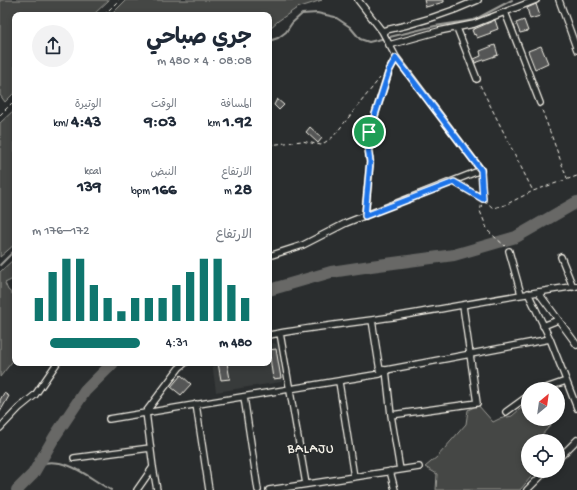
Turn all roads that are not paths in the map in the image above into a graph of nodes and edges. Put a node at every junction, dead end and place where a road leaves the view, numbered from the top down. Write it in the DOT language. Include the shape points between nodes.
graph roads {
  1 [pos="358,0"];
  2 [pos="536,0"];
  3 [pos="560,0"];
  4 [pos="474,1"];
  5 [pos="505,12"];
  6 [pos="457,28"];
  7 [pos="383,33"];
  8 [pos="388,43"];
  9 [pos="577,50"];
  10 [pos="396,58"];
  11 [pos="477,79"];
  12 [pos="540,103"];
  13 [pos="365,216"];
  14 [pos="509,251"];
  15 [pos="272,255"];
  16 [pos="561,257"];
  17 [pos="575,286"];
  18 [pos="538,292"];
  19 [pos="528,293"];
  20 [pos="521,294"];
  21 [pos="463,306"];
  22 [pos="372,320"];
  23 [pos="558,320"];
  24 [pos="544,326"];
  25 [pos="280,333"];
  26 [pos="272,334"];
  27 [pos="550,339"];
  28 [pos="577,345"];
  29 [pos="470,355"];
  30 [pos="56,366"];
  31 [pos="181,366"];
  32 [pos="386,370"];
  33 [pos="380,372"];
  34 [pos="566,381"];
  35 [pos="338,382"];
  36 [pos="563,382"];
  37 [pos="290,390"];
  38 [pos="244,397"];
  39 [pos="521,401"];
  40 [pos="196,404"];
  41 [pos="577,408"];
  42 [pos="146,412"];
  43 [pos="506,412"];
  44 [pos="391,415"];
  45 [pos="109,419"];
  46 [pos="0,428"];
  47 [pos="577,440"];
  48 [pos="150,448"];
  49 [pos="565,452"];
  50 [pos="74,458"];
  51 [pos="152,467"];
  52 [pos="419,467"];
  53 [pos="400,470"];
  54 [pos="390,471"];
  55 [pos="354,478"];
  56 [pos="539,478"];
  57 [pos="306,484"];
  58 [pos="137,490"];
  59 [pos="157,490"];
  60 [pos="209,490"];
  61 [pos="258,490"];
  62 [pos="269,490"];
  63 [pos="394,490"];
  64 [pos="527,490"];
  1 -- 7 [label="street"];
  2 -- 5 [label="street"];
  3 -- 9 [label="street"];
  4 -- 7 [label="street"];
  5 -- 6 [label="street"];
  5 -- 12 [label="street"];
  6 -- 8 [label="street"];
  6 -- 11 [label="street"];
  7 -- 8 [label="street"];
  8 -- 10 [label="street"];
  10 -- 13 [label="street" via="389,71 367,140 370,162"];
  10 -- 13 [label="street" via="481,170"];
  13 -- 15 [label="street" via="303,245"];
  14 -- 20 [label="street"];
  16 -- 17 [label="street"];
  17 -- 18 [label="street"];
  18 -- 19 [label="street"];
  18 -- 23 [label="street"];
  19 -- 20 [label="street"];
  19 -- 24 [label="street"];
  20 -- 21 [label="street"];
  21 -- 22 [label="street"];
  21 -- 29 [label="street"];
  22 -- 25 [label="street"];
  22 -- 33 [label="street"];
  23 -- 24 [label="street"];
  23 -- 28 [label="street"];
  24 -- 27 [label="street"];
  25 -- 26 [label="street"];
  25 -- 37 [label="street"];
  27 -- 29 [label="street"];
  27 -- 34 [label="street"];
  29 -- 32 [label="street"];
  29 -- 44 [label="street" via="477,403"];
  30 -- 46 [label="street" via="35,396"];
  31 -- 42 [label="street"];
  32 -- 33 [label="street"];
  32 -- 44 [label="street"];
  33 -- 35 [label="street"];
  34 -- 36 [label="street"];
  34 -- 41 [label="street"];
  35 -- 37 [label="street"];
  35 -- 55 [label="street"];
  37 -- 38 [label="street"];
  37 -- 57 [label="street"];
  38 -- 40 [label="street"];
  38 -- 61 [label="street"];
  39 -- 43 [label="street"];
  40 -- 42 [label="street"];
  40 -- 60 [label="street"];
  42 -- 45 [label="street"];
  42 -- 48 [label="street"];
  44 -- 53 [label="street"];
  47 -- 49 [label="street"];
  48 -- 50 [label="street"];
  48 -- 51 [label="street"];
  51 -- 58 [label="street"];
  51 -- 59 [label="street"];
  52 -- 53 [label="street"];
  53 -- 54 [label="street"];
  54 -- 55 [label="street"];
  54 -- 63 [label="street"];
  55 -- 57 [label="street"];
  56 -- 64 [label="street"];
  57 -- 62 [label="street"];
}
